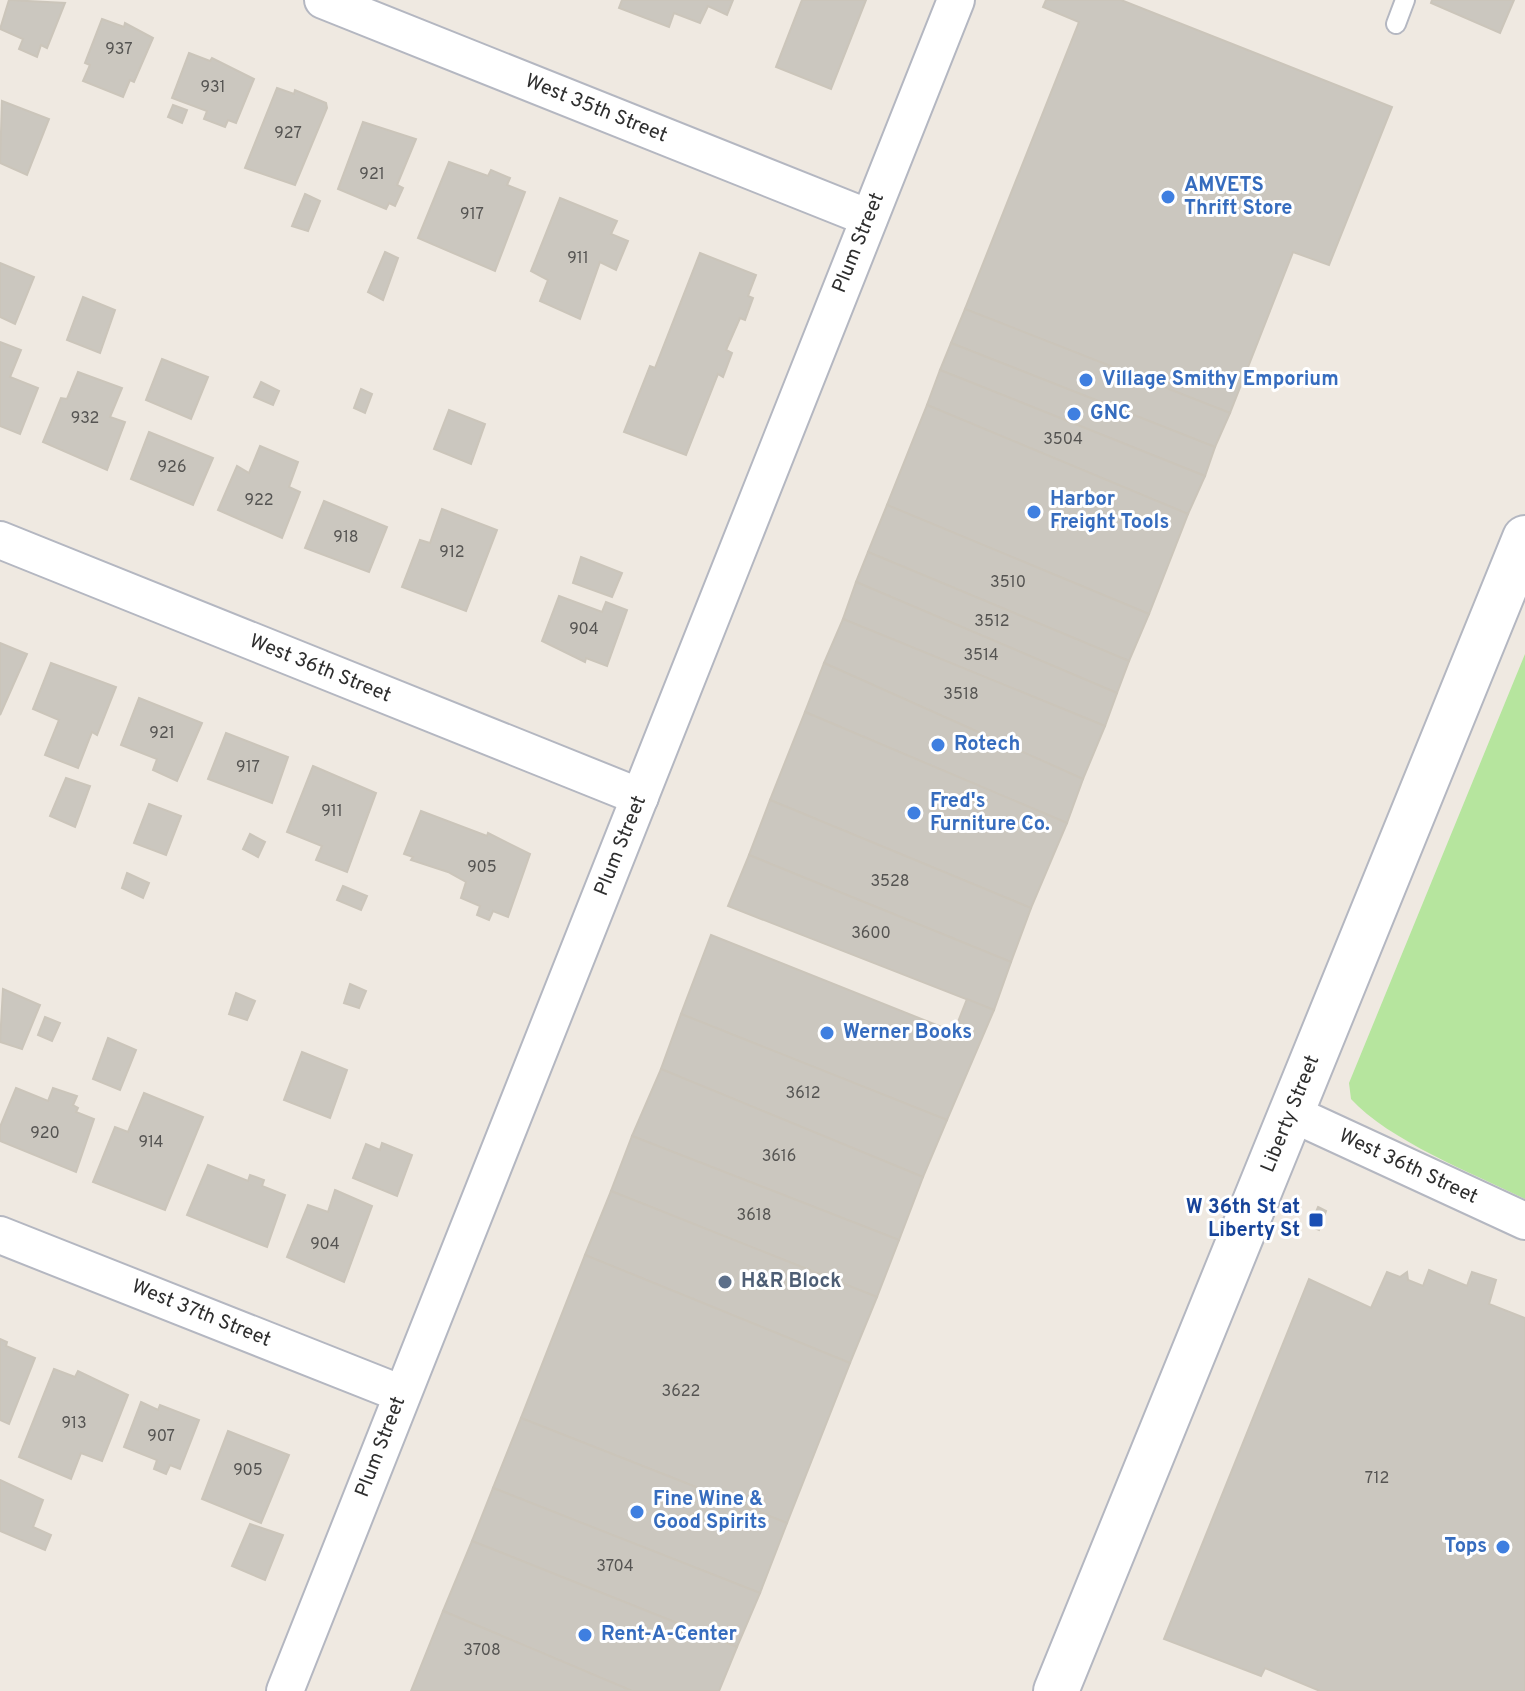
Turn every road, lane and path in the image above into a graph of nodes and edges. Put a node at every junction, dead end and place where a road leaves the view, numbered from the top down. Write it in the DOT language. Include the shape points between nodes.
graph roads {
  1 [pos="323,0"];
  2 [pos="956,0"];
  3 [pos="1405,0"];
  4 [pos="1396,24"];
  5 [pos="869,218"];
  6 [pos="1525,538"];
  7 [pos="0,540"];
  8 [pos="640,797"];
  9 [pos="1291,1113"];
  10 [pos="1525,1221"];
  11 [pos="0,1235"];
  12 [pos="402,1394"];
  13 [pos="285,1691"];
  14 [pos="1056,1691"];
  1 -- 5 [label="street, West 35th Street"];
  2 -- 5 [label="street, Plum Street"];
  3 -- 4 [label="lane"];
  5 -- 8 [label="street, Plum Street"];
  6 -- 9 [label="street, Liberty Street"];
  7 -- 8 [label="street, West 36th Street"];
  8 -- 12 [label="street, Plum Street"];
  9 -- 10 [label="street, West 36th Street"];
  9 -- 14 [label="street, Liberty Street"];
  11 -- 12 [label="street, West 37th Street"];
  12 -- 13 [label="street, Plum Street"];
}
